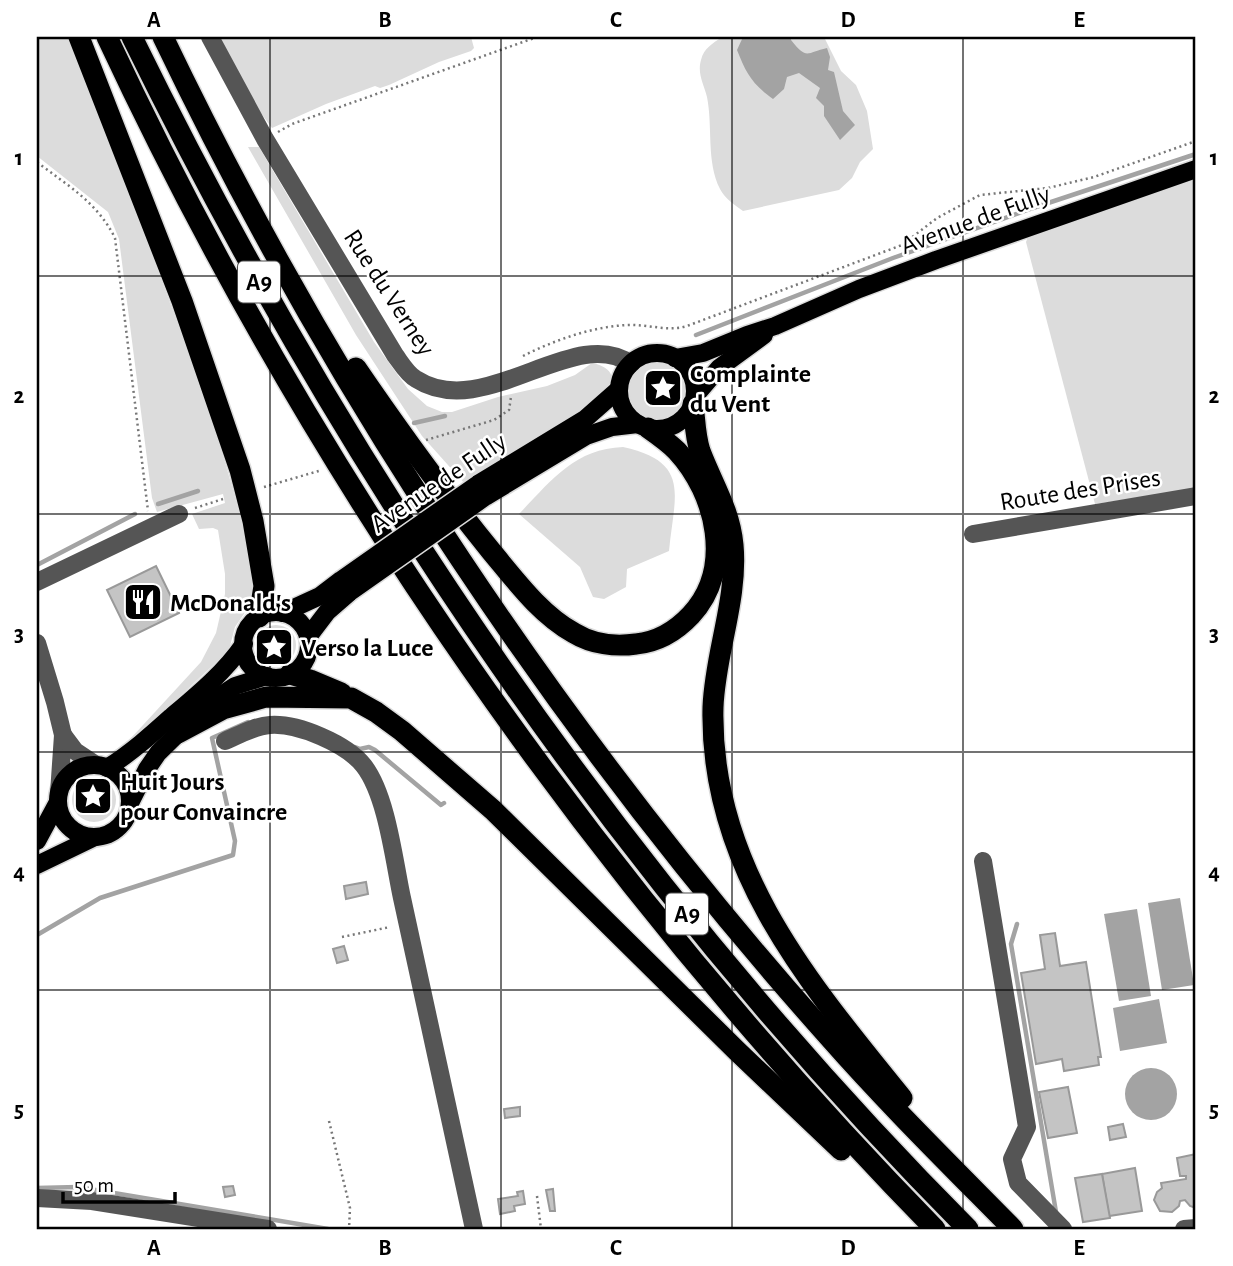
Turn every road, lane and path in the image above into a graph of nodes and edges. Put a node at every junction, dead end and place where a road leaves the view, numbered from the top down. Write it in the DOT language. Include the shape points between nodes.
graph roads {
  1 [pos="79,37"];
  2 [pos="107,37"];
  3 [pos="132,37"];
  4 [pos="163,37"];
  5 [pos="210,37"];
  6 [pos="537,37"];
  7 [pos="265,139"];
  8 [pos="1196,141"];
  9 [pos="37,162"];
  10 [pos="1196,169"];
  11 [pos="242,193"];
  12 [pos="775,326"];
  13 [pos="675,358"];
  14 [pos="631,363"];
  15 [pos="512,378"];
  16 [pos="619,389"];
  17 [pos="694,400"];
  18 [pos="643,426"];
  19 [pos="423,441"];
  20 [pos="322,470"];
  21 [pos="264,487"];
  22 [pos="482,491"];
  23 [pos="1196,496"];
  24 [pos="223,499"];
  25 [pos="179,514"];
  26 [pos="149,528"];
  27 [pos="973,534"];
  28 [pos="37,582"];
  29 [pos="346,586"];
  30 [pos="283,613"];
  31 [pos="260,617"];
  32 [pos="308,637"];
  33 [pos="37,643"];
  34 [pos="244,644"];
  35 [pos="290,674"];
  36 [pos="267,676"];
  37 [pos="351,698"];
  38 [pos="178,733"];
  39 [pos="62,735"];
  40 [pos="225,741"];
  41 [pos="102,767"];
  42 [pos="58,798"];
  43 [pos="130,803"];
  44 [pos="95,837"];
  45 [pos="37,841"];
  46 [pos="984,861"];
  47 [pos="37,864"];
  48 [pos="407,923"];
  49 [pos="342,937"];
  50 [pos="329,1121"];
  51 [pos="537,1196"];
  52 [pos="37,1198"];
  53 [pos="1196,1227"];
  54 [pos="268,1229"];
  55 [pos="349,1229"];
  56 [pos="474,1229"];
  57 [pos="541,1229"];
  58 [pos="925,1229"];
  59 [pos="935,1229"];
  60 [pos="968,1229"];
  61 [pos="1014,1229"];
  62 [pos="1063,1229"];
  63 [pos="1184,1229"];
  1 -- 31 [label="highway" via="182,301 240,470 264,586"];
  2 -- 59 [label="highway, A9" via="230,282 310,421 449,638 575,813 670,933 801,1088"];
  3 -- 60 [label="highway, A9" via="243,253 322,391 401,520 531,710 744,982"];
  4 -- 11 [label="highway"];
  5 -- 7 [label="street, Rue du Verney"];
  6 -- 7 [label="path" via="292,124"];
  7 -- 15 [label="street, Rue du Verney" via="395,355 413,377 432,388 453,391 475,390"];
  8 -- 15 [label="path" via="1094,177 1048,188 980,195 902,244 687,326 591,330 544,345 520,357"];
  9 -- 26 [label="path" via="91,203 115,238"];
  10 -- 12 [label="main road, Avenue de Fully" via="936,260"];
  11 -- 18 [label="highway" via="383,408 480,538 546,613 575,634 601,643 644,643 676,629 700,605 715,567 716,537 703,492 678,452"];
  11 -- 61 [label="highway" via="418,493 607,765 801,1006"];
  12 -- 13 [label="main road, Avenue de Fully" via="703,353"];
  12 -- 17 [label="main road, Avenue de Fully" via="719,368"];
  13 -- 14 [label="main road" via="656,353"];
  13 -- 17 [label="main road" via="691,374"];
  14 -- 15 [label="street, Rue du Verney" via="616,355 594,354"];
  14 -- 16 [label="main road"];
  15 -- 19 [label="path" via="509,410"];
  16 -- 18 [label="main road" via="624,410"];
  16 -- 22 [label="main road, Avenue de Fully" via="585,419"];
  17 -- 18 [label="main road" via="675,425 664,429"];
  17 -- 61 [label="highway" via="700,450 726,509 734,547 713,725 719,786 736,850 768,916 819,990"];
  18 -- 22 [label="main road, Avenue de Fully" via="612,427 586,436"];
  20 -- 21 [label="path"];
  22 -- 29 [label="main road, Avenue de Fully, bridge"];
  23 -- 27 [label="street, Route des Prises"];
  24 -- 25 [label="path"];
  25 -- 26 [label="street"];
  26 -- 28 [label="street"];
  29 -- 30 [label="main road, Avenue de Fully"];
  29 -- 32 [label="main road, Avenue de Fully"];
  30 -- 31 [label="main road"];
  30 -- 32 [label="main road" via="300,623"];
  31 -- 34 [label="main road" via="247,630"];
  32 -- 35 [label="main road" via="307,657"];
  33 -- 39 [label="street"];
  34 -- 36 [label="main road" via="250,664"];
  34 -- 41 [label="main road" via="201,692 144,741"];
  35 -- 36 [label="main road"];
  35 -- 37 [label="highway"];
  36 -- 38 [label="main road" via="224,692"];
  37 -- 38 [label="highway" via="266,696 223,709"];
  37 -- 58 [label="highway" via="402,731 493,810"];
  38 -- 43 [label="main road" via="147,768"];
  39 -- 41 [label="street" via="82,758"];
  39 -- 42 [label="street"];
  40 -- 48 [label="street" via="259,727 281,726 317,735 355,756 377,791"];
  41 -- 42 [label="main road" via="72,772"];
  41 -- 43 [label="main road" via="124,782"];
  42 -- 44 [label="main road" via="69,827"];
  42 -- 45 [label="main road"];
  43 -- 44 [label="main road" via="121,825"];
  44 -- 47 [label="main road"];
  46 -- 62 [label="street" via="1027,1127 1012,1159 1018,1183"];
  48 -- 49 [label="path"];
  48 -- 56 [label="street"];
  50 -- 55 [label="path" via="350,1208"];
  51 -- 57 [label="path"];
  52 -- 54 [label="street" via="76,1199"];
  53 -- 63 [label="street"];
}
